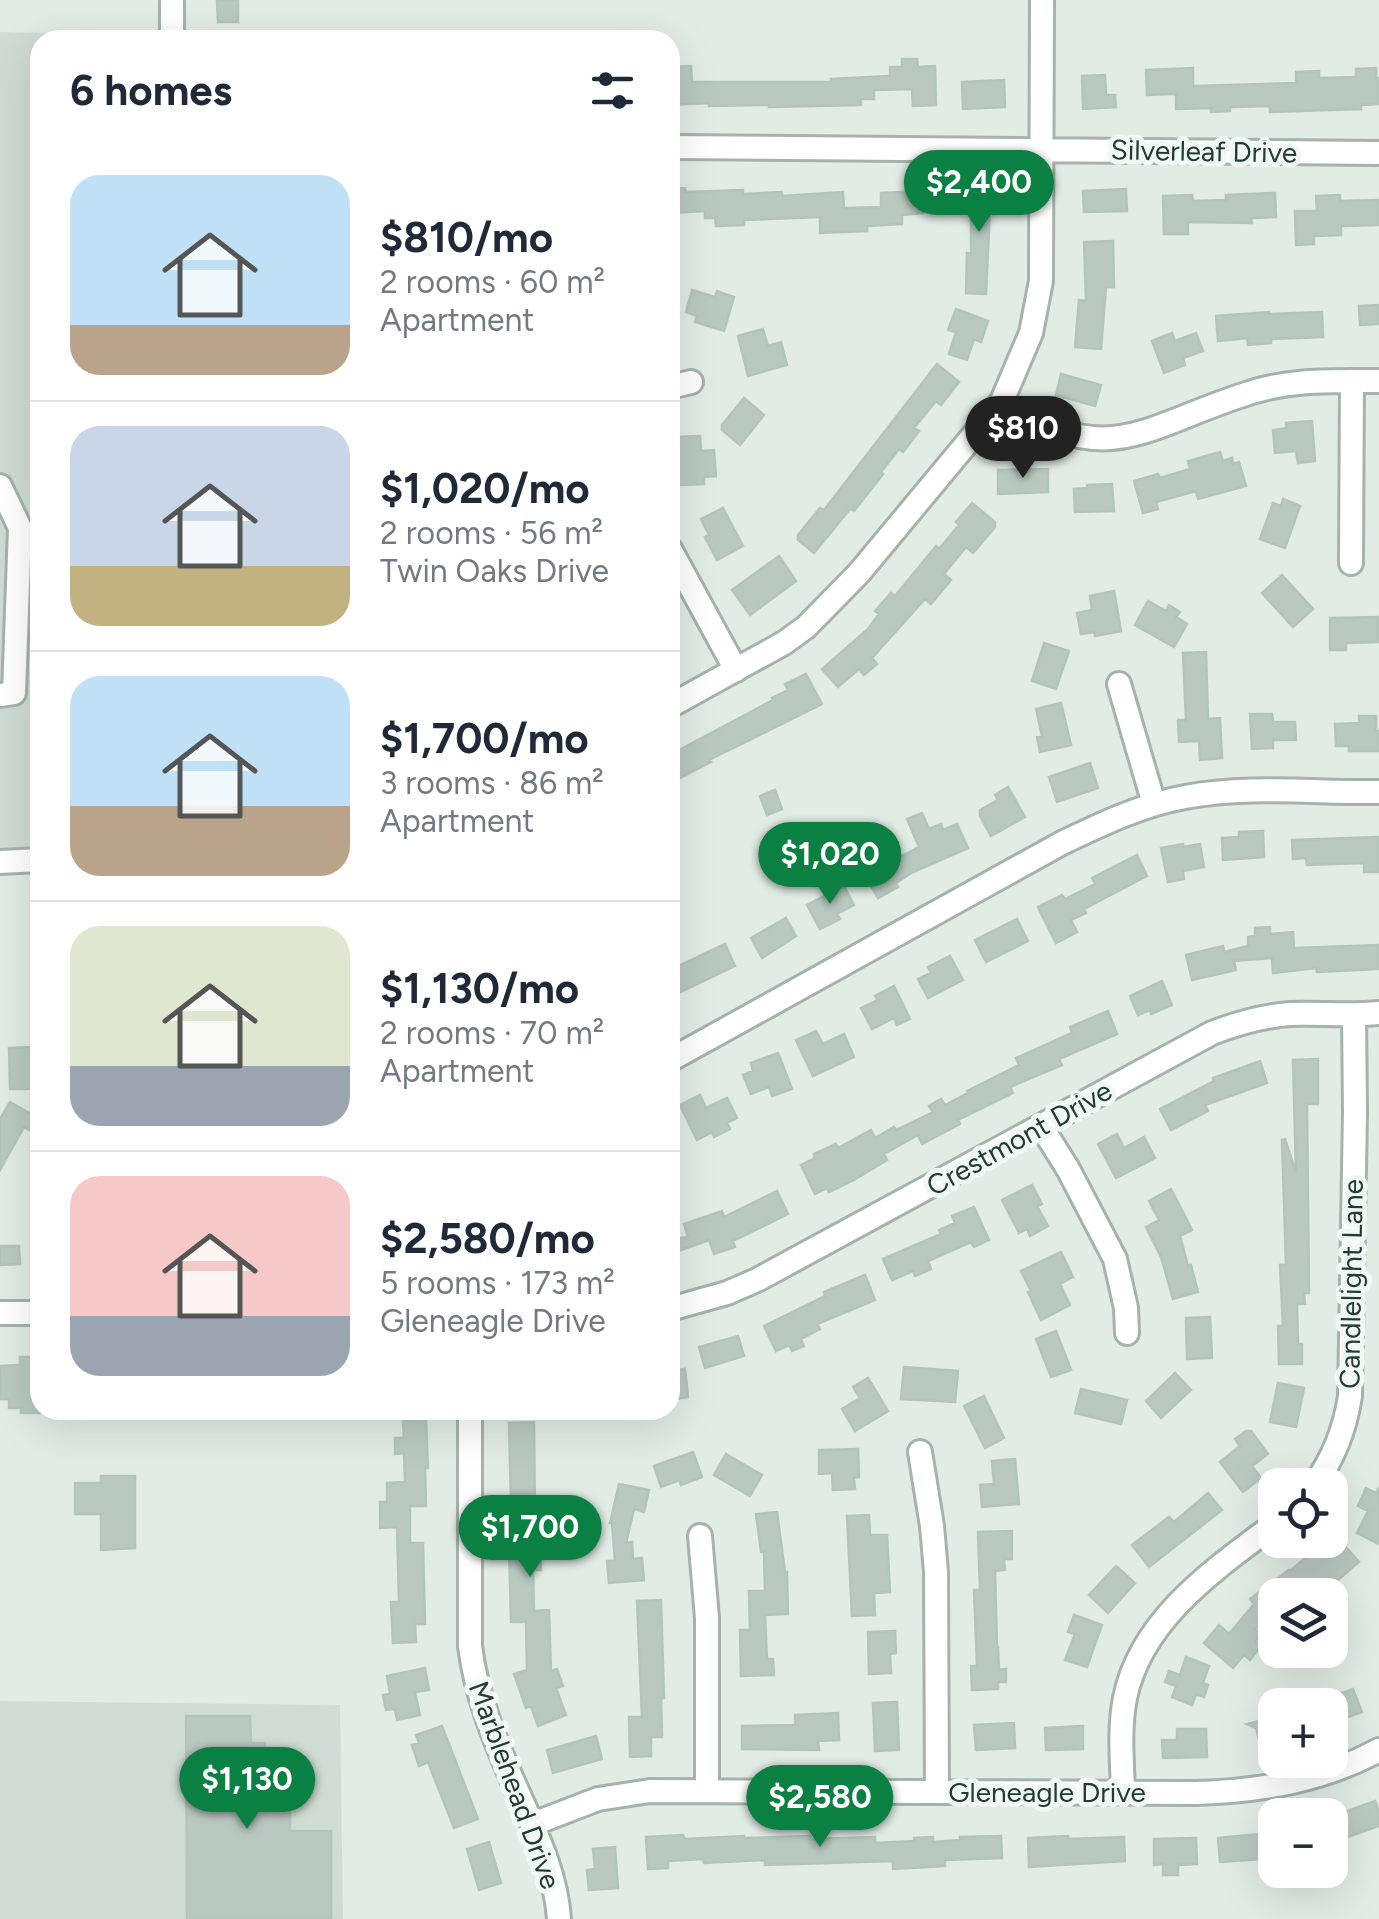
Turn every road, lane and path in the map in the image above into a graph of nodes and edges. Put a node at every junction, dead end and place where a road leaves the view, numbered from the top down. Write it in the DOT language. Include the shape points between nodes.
graph roads {
  1 [pos="172,0"];
  2 [pos="1042,0"];
  3 [pos="172,30"];
  4 [pos="680,146"];
  5 [pos="1042,149"];
  6 [pos="1379,152"];
  7 [pos="1352,381"];
  8 [pos="1379,381"];
  9 [pos="1002,402"];
  10 [pos="0,486"];
  11 [pos="1351,563"];
  12 [pos="680,567"];
  13 [pos="736,670"];
  14 [pos="1119,684"];
  15 [pos="0,694"];
  16 [pos="680,701"];
  17 [pos="1379,792"];
  18 [pos="1154,804"];
  19 [pos="30,860"];
  20 [pos="0,862"];
  21 [pos="1379,1013"];
  22 [pos="1354,1015"];
  23 [pos="680,1054"];
  24 [pos="1042,1126"];
  25 [pos="680,1305"];
  26 [pos="0,1313"];
  27 [pos="30,1313"];
  28 [pos="1127,1332"];
  29 [pos="470,1420"];
  30 [pos="920,1452"];
  31 [pos="1325,1468"];
  32 [pos="700,1536"];
  33 [pos="1258,1538"];
  34 [pos="1379,1750"];
  35 [pos="707,1791"];
  36 [pos="1122,1791"];
  37 [pos="937,1792"];
  38 [pos="534,1824"];
  39 [pos="559,1919"];
  1 -- 3 [label="street"];
  2 -- 5 [label="street"];
  4 -- 5 [label="street, Silverleaf Drive"];
  5 -- 6 [label="street, Silverleaf Drive"];
  5 -- 9 [label="street" via="1038,305"];
  7 -- 8 [label="street"];
  7 -- 9 [label="street" via="1251,392 1145,432 1096,440 1029,419"];
  7 -- 11 [label="street"];
  9 -- 13 [label="street" via="826,609"];
  10 -- 15 [label="street" via="20,528 14,694"];
  12 -- 13 [label="street"];
  13 -- 16 [label="street"];
  14 -- 18 [label="street"];
  17 -- 18 [label="street" via="1218,792"];
  18 -- 23 [label="street" via="1062,843"];
  19 -- 20 [label="street"];
  21 -- 22 [label="street, Crestmont Drive"];
  22 -- 24 [label="street, Crestmont Drive" via="1291,1014 1212,1032"];
  22 -- 31 [label="street, Candlelight Lane" via="1350,1396"];
  24 -- 25 [label="street, Crestmont Drive" via="757,1280"];
  24 -- 28 [label="street" via="1116,1259"];
  26 -- 27 [label="street"];
  29 -- 38 [label="street, Marblehead Drive" via="473,1672"];
  30 -- 37 [label="street" via="936,1572"];
  32 -- 35 [label="street"];
  33 -- 36 [label="street" via="1191,1591 1142,1651 1125,1697"];
  34 -- 36 [label="street, Gleneagle Drive" via="1338,1769 1238,1792"];
  35 -- 37 [label="street, Gleneagle Drive"];
  35 -- 38 [label="street, Gleneagle Drive" via="624,1793"];
  36 -- 37 [label="street, Gleneagle Drive"];
  38 -- 39 [label="street, Marblehead Drive"];
}
